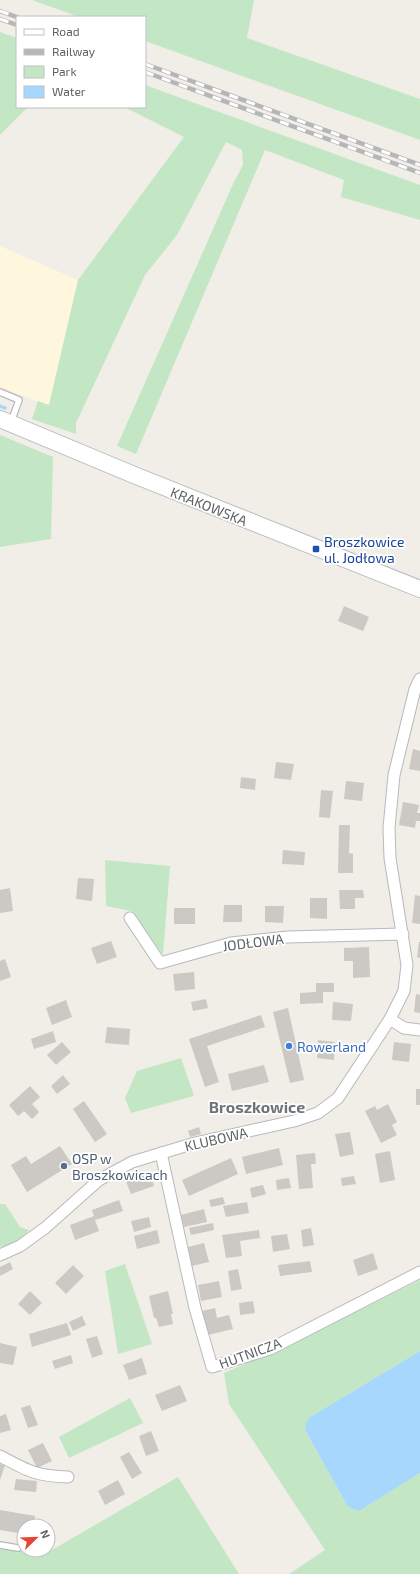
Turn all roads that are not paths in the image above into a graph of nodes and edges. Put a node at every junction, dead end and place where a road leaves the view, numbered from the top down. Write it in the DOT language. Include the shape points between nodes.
graph roads {
  1 [pos="0,392"];
  2 [pos="5,422"];
  3 [pos="420,589"];
  4 [pos="420,679"];
  5 [pos="130,918"];
  6 [pos="403,934"];
  7 [pos="390,1019"];
  8 [pos="420,1030"];
  9 [pos="161,1153"];
  10 [pos="0,1254"];
  11 [pos="420,1272"];
  12 [pos="0,1456"];
  13 [pos="68,1477"];
  14 [pos="0,1545"];
  15 [pos="16,1548"];
  1 -- 2 [label="lane" via="19,400"];
  2 -- 3 [label="street, KRAKOWSKA"];
  4 -- 6 [label="street" via="415,689 395,771 389,828 390,858"];
  5 -- 6 [label="street, JODŁOWA" via="160,963 231,943 288,937"];
  6 -- 7 [label="street" via="407,965 404,990"];
  7 -- 8 [label="street" via="404,1028"];
  7 -- 9 [label="street, KLUBOWA" via="338,1098 318,1113"];
  9 -- 10 [label="street, KLUBOWA" via="132,1162 99,1180 45,1228 20,1246"];
  9 -- 11 [label="street, HUTNICZA" via="195,1308 212,1367 270,1349"];
  12 -- 13 [label="street" via="29,1472"];
  14 -- 15 [label="lane"];
}
